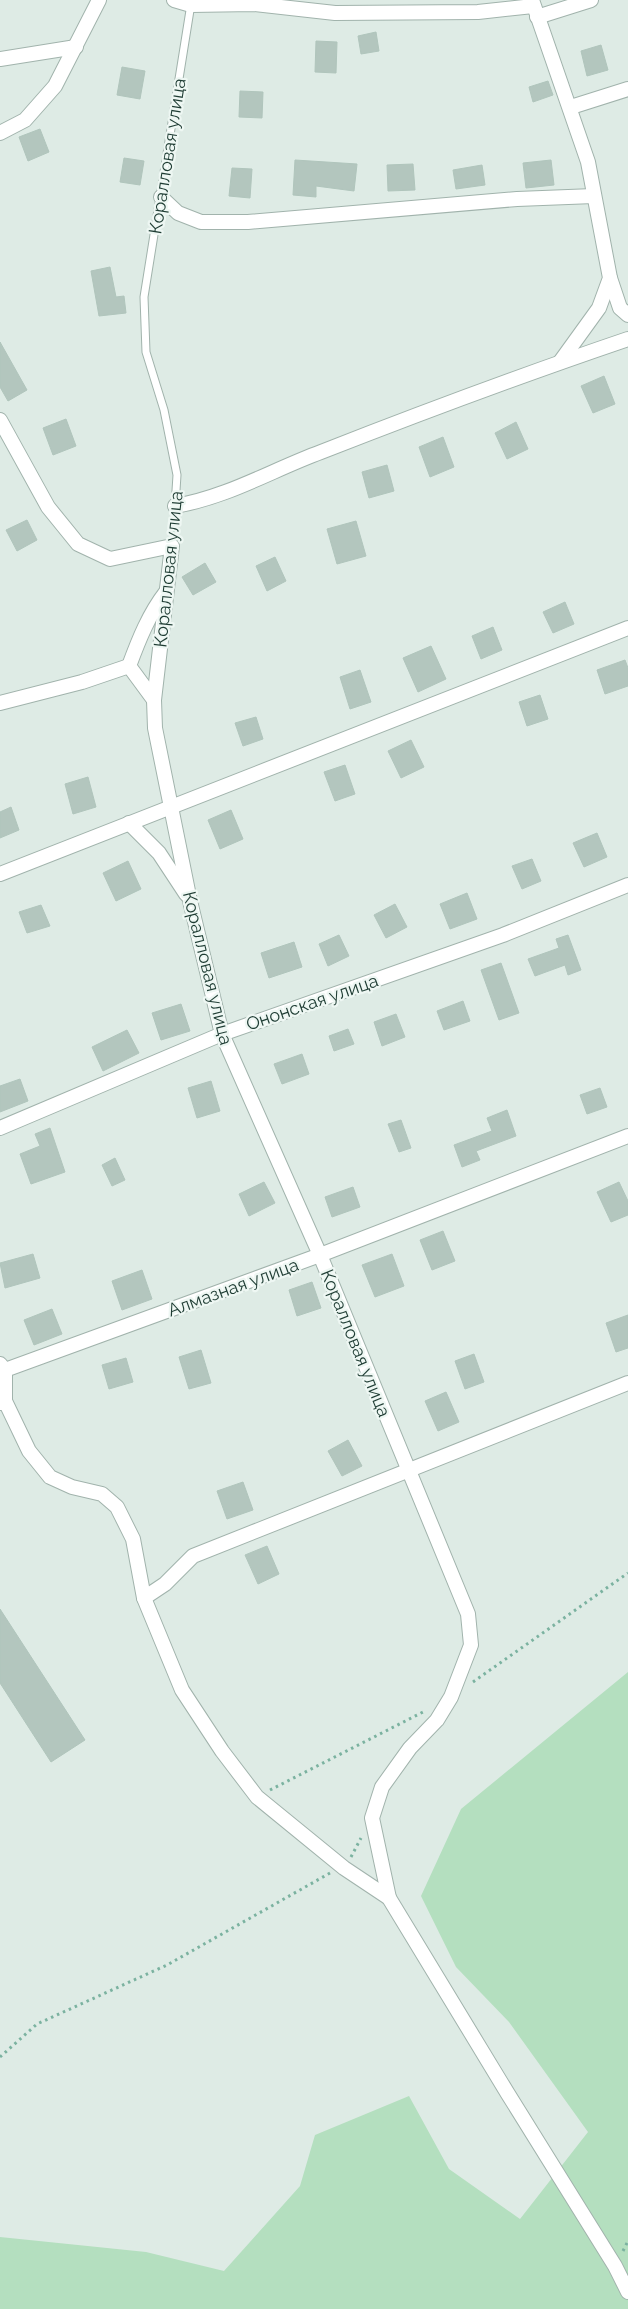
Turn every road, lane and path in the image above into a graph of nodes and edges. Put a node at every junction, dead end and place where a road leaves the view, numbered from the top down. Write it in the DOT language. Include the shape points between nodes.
graph roads {
  1 [pos="99,0"];
  2 [pos="174,0"];
  3 [pos="591,0"];
  4 [pos="191,2"];
  5 [pos="250,2"];
  6 [pos="534,8"];
  7 [pos="76,47"];
  8 [pos="0,59"];
  9 [pos="628,89"];
  10 [pos="571,107"];
  11 [pos="0,133"];
  12 [pos="594,196"];
  13 [pos="161,197"];
  14 [pos="610,278"];
  15 [pos="628,315"];
  16 [pos="628,339"];
  17 [pos="560,362"];
  18 [pos="0,420"];
  19 [pos="176,506"];
  20 [pos="172,546"];
  21 [pos="166,591"];
  22 [pos="628,628"];
  23 [pos="129,666"];
  24 [pos="154,700"];
  25 [pos="0,703"];
  26 [pos="170,807"];
  27 [pos="129,823"];
  28 [pos="0,874"];
  29 [pos="628,885"];
  30 [pos="190,901"];
  31 [pos="222,1034"];
  32 [pos="0,1128"];
  33 [pos="628,1136"];
  34 [pos="320,1255"];
  35 [pos="2,1366"];
  36 [pos="628,1383"];
  37 [pos="2,1402"];
  38 [pos="408,1471"];
  39 [pos="144,1598"];
  40 [pos="372,1818"];
  41 [pos="344,1868"];
  42 [pos="389,1898"];
  43 [pos="0,2057"];
  44 [pos="628,2292"];
  1 -- 7 [label="street"];
  2 -- 4 [label="street"];
  3 -- 6 [label="street"];
  4 -- 5 [label="street"];
  4 -- 13 [label="lane, Коралловая улица"];
  5 -- 6 [label="street" via="335,12 478,12"];
  6 -- 10 [label="street"];
  7 -- 8 [label="street"];
  7 -- 11 [label="street" via="55,86 25,120"];
  9 -- 10 [label="street"];
  10 -- 12 [label="street" via="588,162"];
  12 -- 13 [label="street" via="517,199 248,222 201,222 178,213"];
  12 -- 14 [label="street"];
  13 -- 19 [label="lane, Коралловая улица" via="144,297 146,352 164,410 177,475"];
  14 -- 15 [label="street" via="620,308"];
  14 -- 17 [label="street" via="599,308"];
  16 -- 17 [label="street"];
  17 -- 19 [label="street" via="318,452 236,489"];
  18 -- 20 [label="street" via="48,507 78,544 110,559"];
  19 -- 20 [label="path, Коралловая улица"];
  20 -- 21 [label="street, Коралловая улица"];
  21 -- 23 [label="street" via="144,627"];
  21 -- 24 [label="street, Коралловая улица"];
  22 -- 26 [label="street"];
  23 -- 24 [label="street"];
  23 -- 25 [label="street"];
  24 -- 26 [label="street, Коралловая улица" via="155,728"];
  26 -- 27 [label="street"];
  26 -- 30 [label="street, Коралловая улица"];
  27 -- 28 [label="street"];
  27 -- 30 [label="street" via="159,853"];
  29 -- 31 [label="street, Ононская улица" via="502,936"];
  30 -- 31 [label="street, Коралловая улица"];
  31 -- 32 [label="street, Ононская улица"];
  31 -- 34 [label="street, Коралловая улица"];
  33 -- 34 [label="street, Алмазная улица"];
  34 -- 35 [label="street, Алмазная улица"];
  34 -- 38 [label="street, Коралловая улица"];
  35 -- 37 [label="street"];
  36 -- 38 [label="street"];
  37 -- 39 [label="street" via="29,1451 50,1477 72,1487 102,1494 117,1507 133,1539"];
  38 -- 39 [label="street" via="193,1556 165,1584"];
  38 -- 40 [label="street, Коралловая улица" via="468,1614 471,1645 451,1697 437,1720 410,1748 382,1787"];
  39 -- 41 [label="street" via="182,1690 222,1751 257,1797"];
  40 -- 41 [label="path"];
  40 -- 42 [label="street, Коралловая улица"];
  41 -- 42 [label="street"];
  41 -- 43 [label="path" via="323,1876 167,1965 37,2024"];
  42 -- 44 [label="street"];
}
